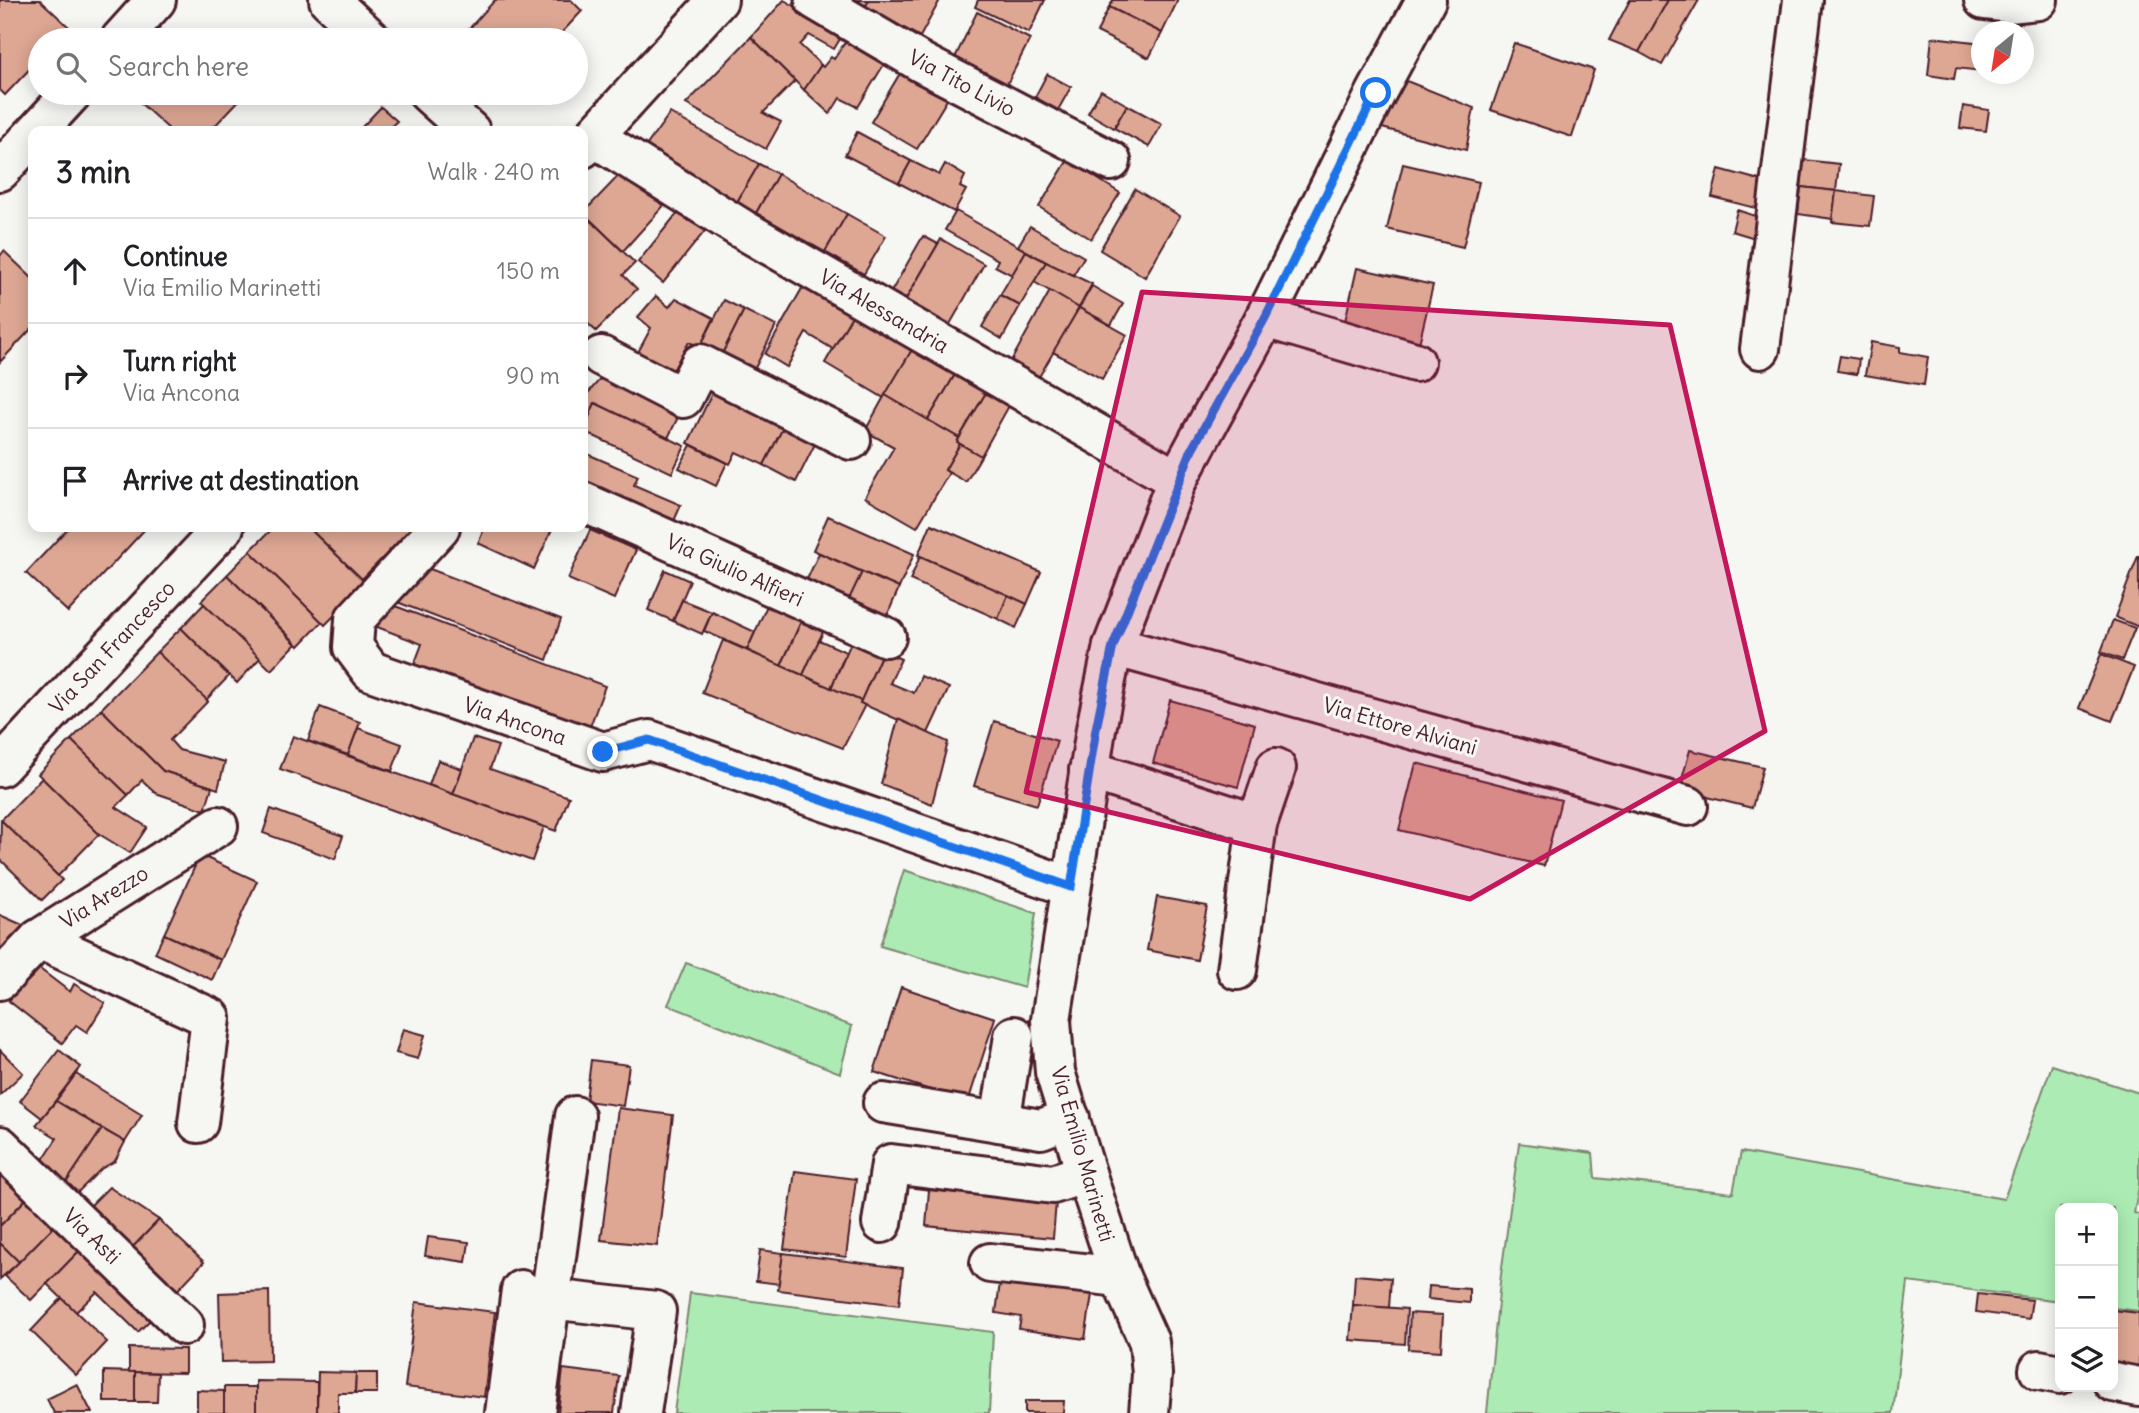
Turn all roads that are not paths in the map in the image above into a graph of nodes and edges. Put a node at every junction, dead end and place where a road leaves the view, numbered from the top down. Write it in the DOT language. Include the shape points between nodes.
graph roads {
  1 [pos="156,0"];
  2 [pos="329,0"];
  3 [pos="718,0"];
  4 [pos="815,0"];
  5 [pos="1426,0"];
  6 [pos="1803,0"];
  7 [pos="1984,0"];
  8 [pos="2038,0"];
  9 [pos="131,28"];
  10 [pos="359,28"];
  11 [pos="60,105"];
  12 [pos="441,105"];
  13 [pos="40,126"];
  14 [pos="464,126"];
  15 [pos="589,143"];
  16 [pos="1111,161"];
  17 [pos="1265,318"];
  18 [pos="1760,349"];
  19 [pos="589,357"];
  20 [pos="1415,362"];
  21 [pos="851,440"];
  22 [pos="1177,480"];
  23 [pos="588,504"];
  24 [pos="219,532"];
  25 [pos="435,532"];
  26 [pos="886,637"];
  27 [pos="1113,646"];
  28 [pos="0,767"];
  29 [pos="1276,768"];
  30 [pos="1090,770"];
  31 [pos="1688,806"];
  32 [pos="1257,824"];
  33 [pos="218,825"];
  34 [pos="1071,887"];
  35 [pos="38,939"];
  36 [pos="1237,970"];
  37 [pos="0,980"];
  38 [pos="1014,1036"];
  39 [pos="883,1103"];
  40 [pos="575,1116"];
  41 [pos="1070,1118"];
  42 [pos="1000,1122"];
  43 [pos="198,1123"];
  44 [pos="0,1146"];
  45 [pos="1086,1173"];
  46 [pos="882,1223"];
  47 [pos="990,1263"];
  48 [pos="1120,1277"];
  49 [pos="536,1294"];
  50 [pos="184,1325"];
  51 [pos="2118,1383"];
  52 [pos="2139,1387"];
  53 [pos="505,1413"];
  54 [pos="535,1413"];
  55 [pos="641,1413"];
  56 [pos="1149,1413"];
  1 -- 9 [label="street"];
  2 -- 10 [label="street"];
  3 -- 15 [label="street"];
  4 -- 16 [label="street, Via Tito Livio" via="922,63"];
  5 -- 17 [label="street, Via Emilio Marinetti"];
  6 -- 18 [label="street"];
  7 -- 8 [label="street"];
  11 -- 13 [label="street"];
  12 -- 14 [label="street"];
  15 -- 22 [label="street, Via Alessandria"];
  17 -- 20 [label="street"];
  17 -- 22 [label="street, Via Emilio Marinetti"];
  19 -- 21 [label="street" via="683,398 700,364"];
  22 -- 27 [label="street, Via Emilio Marinetti"];
  23 -- 26 [label="street, Via Giulio Alfieri"];
  24 -- 28 [label="street, Via San Francesco"];
  25 -- 34 [label="street, Via Ancona" via="355,619 353,647 371,671 603,752 649,740"];
  27 -- 30 [label="street, Via Emilio Marinetti"];
  27 -- 31 [label="street, Via Ettore Alviani"];
  29 -- 32 [label="street"];
  30 -- 32 [label="street"];
  30 -- 34 [label="street, Via Emilio Marinetti"];
  32 -- 36 [label="street"];
  33 -- 35 [label="street, Via Arezzo"];
  34 -- 41 [label="street, Via Emilio Marinetti" via="1051,1020 1055,1072"];
  35 -- 37 [label="street, Via Arezzo"];
  35 -- 43 [label="street" via="211,1018"];
  38 -- 42 [label="street"];
  39 -- 42 [label="street"];
  40 -- 49 [label="street"];
  41 -- 42 [label="street" via="1041,1129"];
  41 -- 45 [label="street, Via Emilio Marinetti"];
  44 -- 50 [label="street, Via Asti"];
  45 -- 46 [label="street" via="1053,1184 891,1164"];
  45 -- 48 [label="street, Via Emilio Marinetti"];
  47 -- 48 [label="street"];
  48 -- 56 [label="street, Via Emilio Marinetti" via="1149,1342"];
  49 -- 53 [label="street"];
  49 -- 54 [label="street"];
  49 -- 55 [label="street" via="656,1311"];
  51 -- 52 [label="street"];
}
